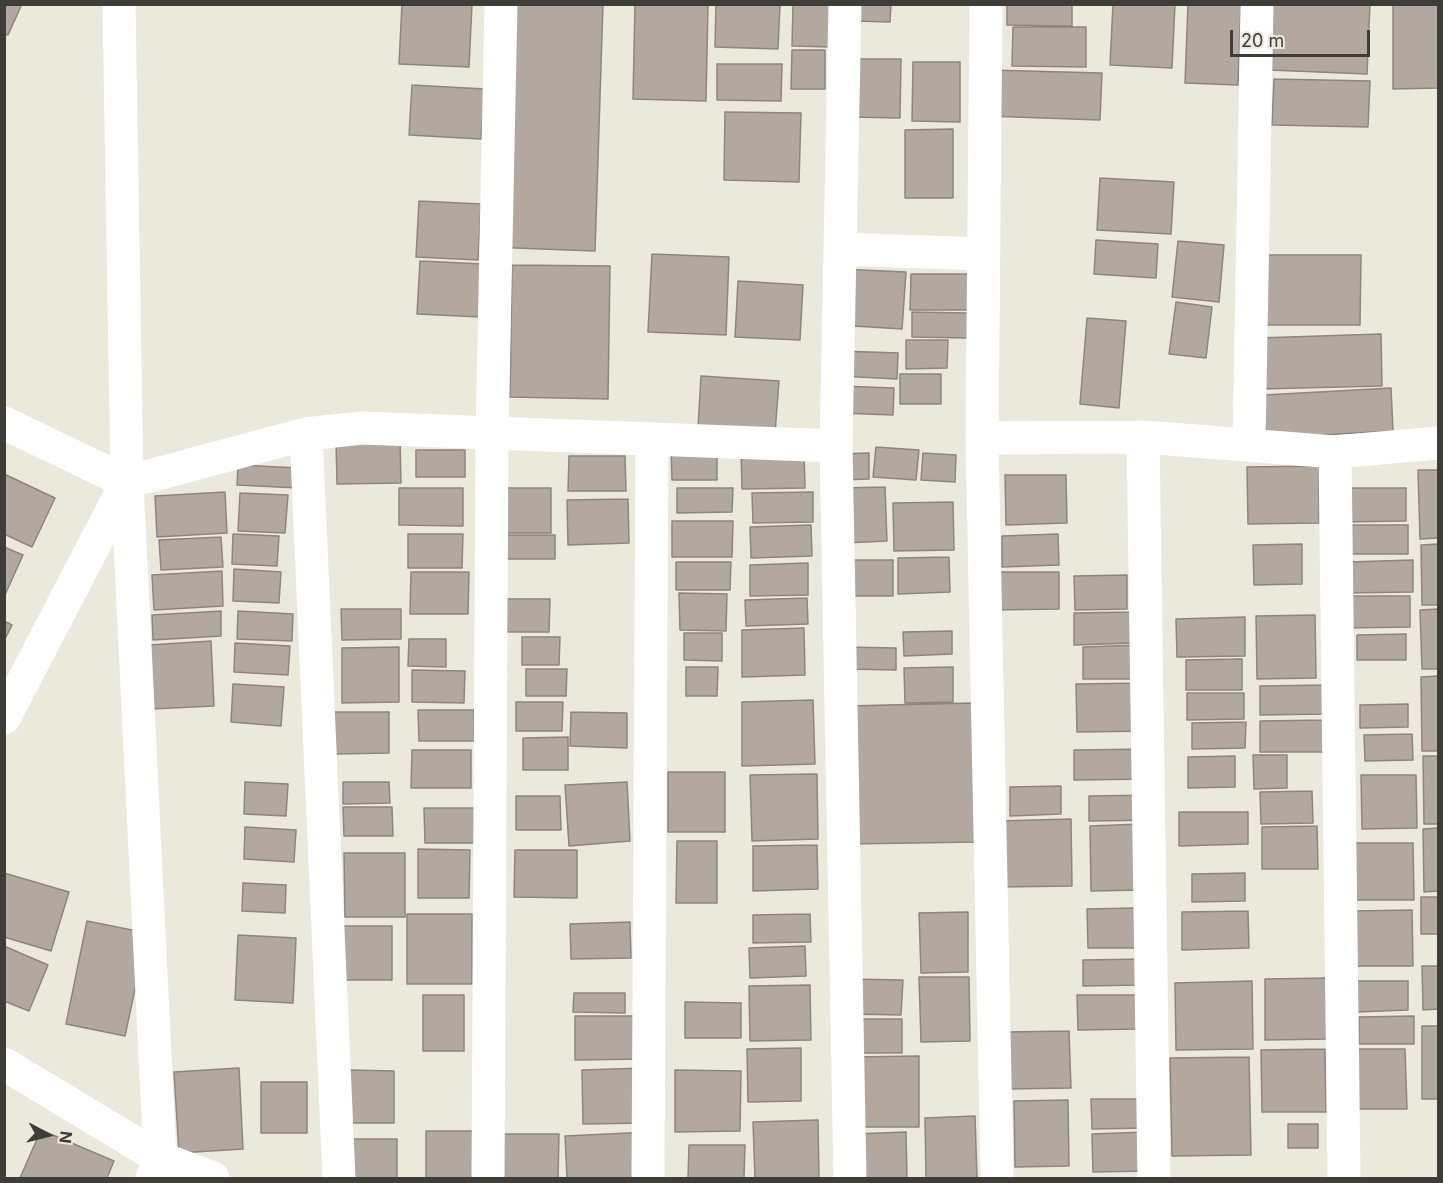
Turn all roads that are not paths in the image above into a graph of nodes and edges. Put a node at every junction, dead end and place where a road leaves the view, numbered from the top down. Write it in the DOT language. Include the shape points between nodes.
graph roads {
  1 [pos="119,4"];
  2 [pos="501,4"];
  3 [pos="845,4"];
  4 [pos="986,4"];
  5 [pos="1257,4"];
  6 [pos="840,249"];
  7 [pos="983,254"];
  8 [pos="4,423"];
  9 [pos="492,433"];
  10 [pos="306,434"];
  11 [pos="1143,437"];
  12 [pos="982,438"];
  13 [pos="652,439"];
  14 [pos="1249,443"];
  15 [pos="1438,443"];
  16 [pos="836,446"];
  17 [pos="1335,452"];
  18 [pos="127,482"];
  19 [pos="4,718"];
  20 [pos="4,1064"];
  21 [pos="156,1168"];
  22 [pos="213,1179"];
  23 [pos="339,1179"];
  24 [pos="488,1179"];
  25 [pos="648,1179"];
  26 [pos="850,1179"];
  27 [pos="997,1179"];
  28 [pos="1154,1179"];
  29 [pos="1344,1179"];
  1 -- 18 [label="street"];
  2 -- 9 [label="street"];
  3 -- 6 [label="street"];
  4 -- 7 [label="street"];
  5 -- 14 [label="street"];
  6 -- 7 [label="street"];
  6 -- 16 [label="street"];
  7 -- 12 [label="street"];
  8 -- 18 [label="street"];
  9 -- 10 [label="street" via="362,428"];
  9 -- 13 [label="street"];
  9 -- 24 [label="street"];
  10 -- 18 [label="street"];
  10 -- 23 [label="street"];
  11 -- 12 [label="street"];
  11 -- 14 [label="street"];
  11 -- 28 [label="street"];
  12 -- 27 [label="street"];
  13 -- 16 [label="street"];
  13 -- 25 [label="street"];
  14 -- 17 [label="street"];
  15 -- 17 [label="street"];
  16 -- 26 [label="street"];
  17 -- 29 [label="street"];
  18 -- 19 [label="street"];
  18 -- 21 [label="street"];
  20 -- 21 [label="street"];
  21 -- 22 [label="street"];
}
